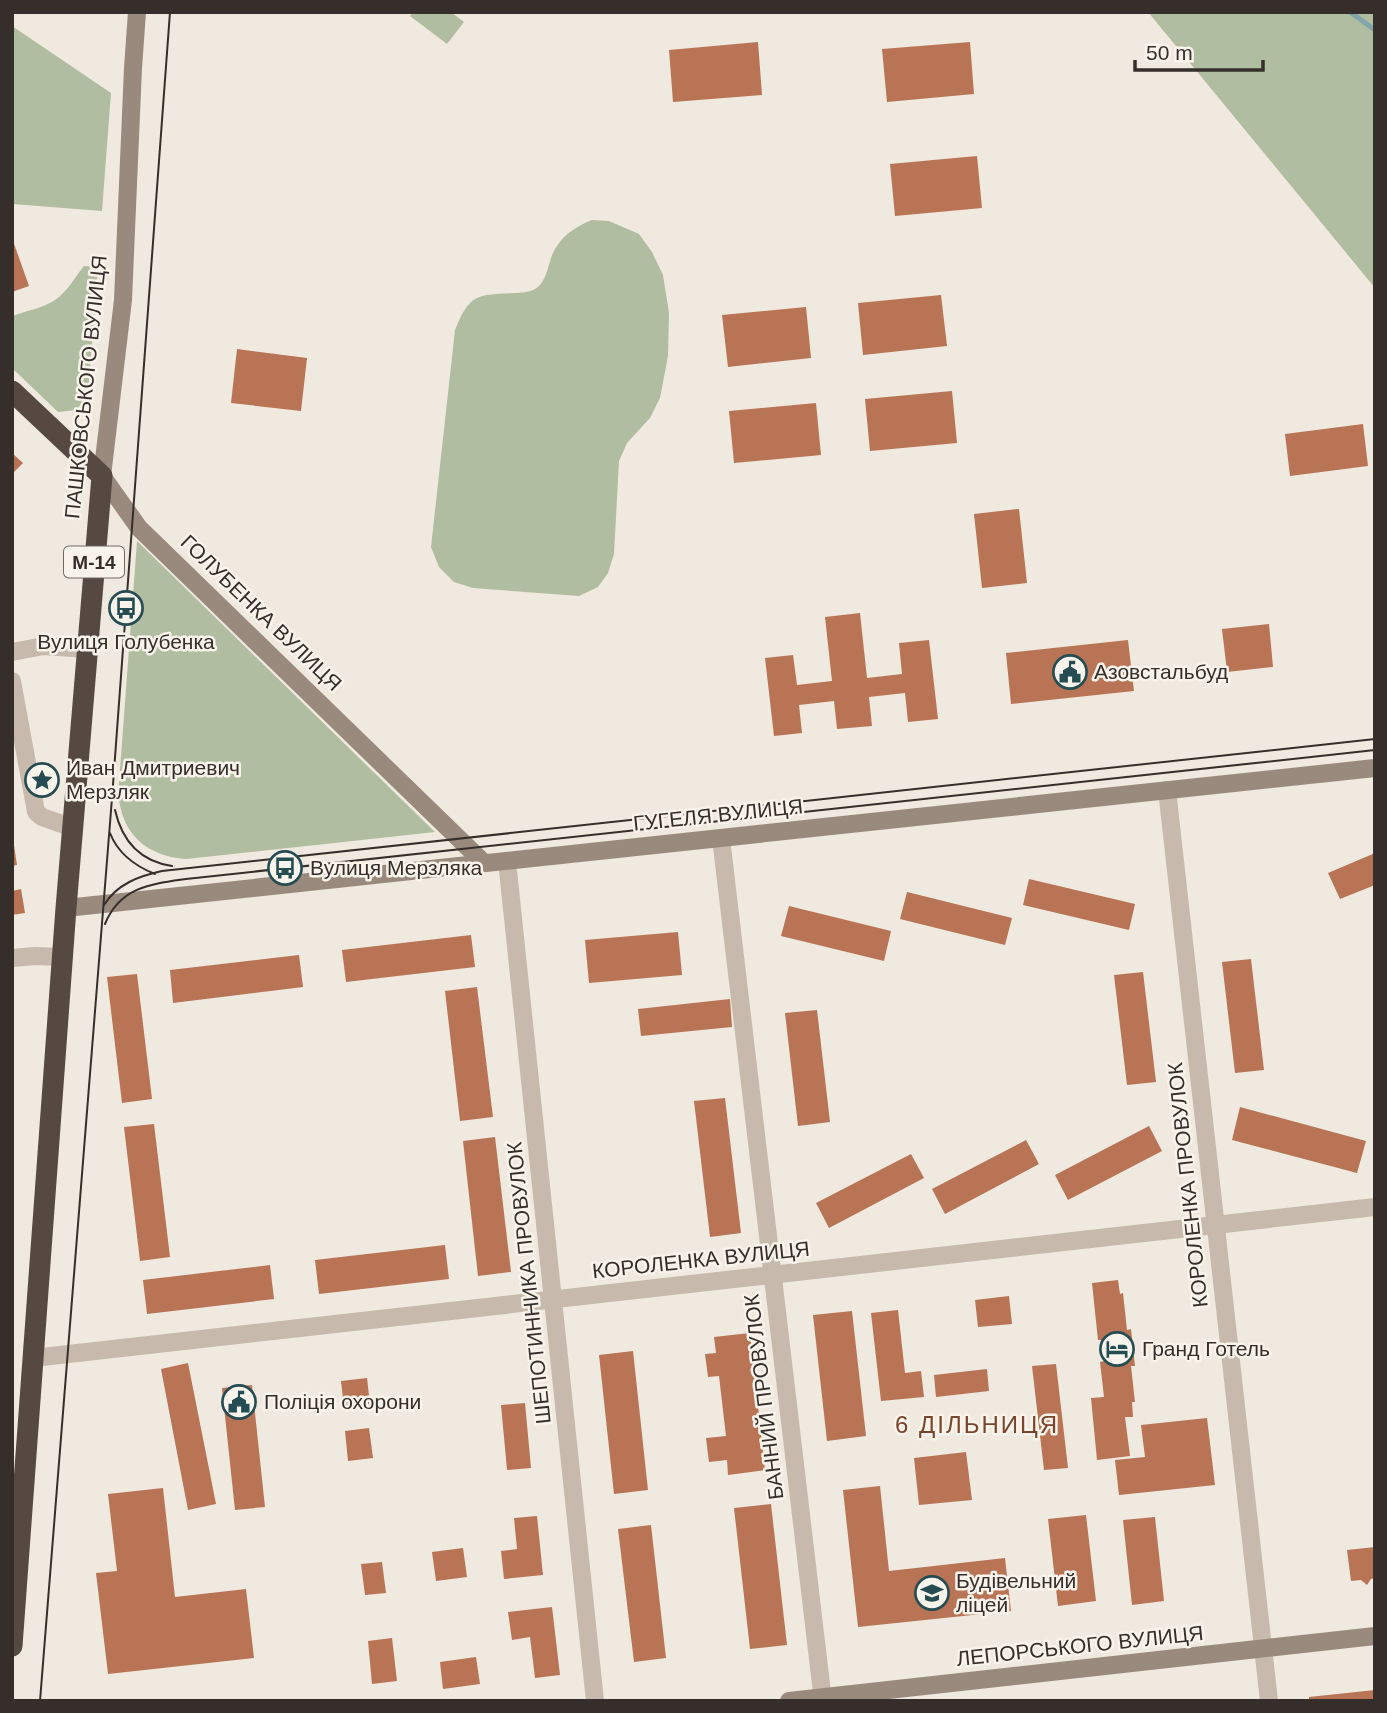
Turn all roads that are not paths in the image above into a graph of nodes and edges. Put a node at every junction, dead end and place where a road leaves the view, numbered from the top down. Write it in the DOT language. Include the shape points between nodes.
graph roads {
  1 [pos="137,12"];
  2 [pos="12,391"];
  3 [pos="102,476"];
  4 [pos="87,649"];
  5 [pos="12,652"];
  6 [pos="12,681"];
  7 [pos="1375,768"];
  8 [pos="1167,790"];
  9 [pos="73,828"];
  10 [pos="720,838"];
  11 [pos="507,861"];
  12 [pos="484,863"];
  13 [pos="66,908"];
  14 [pos="63,957"];
  15 [pos="12,958"];
  16 [pos="1375,1207"];
  17 [pos="1215,1225"];
  18 [pos="772,1275"];
  19 [pos="553,1299"];
  20 [pos="33,1358"];
  21 [pos="17,1521"];
  22 [pos="1375,1636"];
  23 [pos="12,1646"];
  24 [pos="1263,1648"];
  25 [pos="822,1699"];
  26 [pos="595,1701"];
  27 [pos="789,1701"];
  28 [pos="1269,1701"];
  1 -- 3 [label="street, ПАШКОВСЬКОГО ВУЛИЦЯ" via="122,300"];
  2 -- 3 [label="highway, ГОЛУБЕНКА ВУЛИЦЯ"];
  3 -- 4 [label="highway, ПАШКОВСЬКОГО ВУЛИЦЯ / М-14"];
  3 -- 12 [label="street, ГОЛУБЕНКА ВУЛИЦЯ" via="139,528"];
  4 -- 5 [label="street" via="44,646"];
  4 -- 9 [label="highway, ПАШКОВСЬКОГО ВУЛИЦЯ / М-14"];
  6 -- 9 [label="street" via="37,812"];
  7 -- 8 [label="street, ГУГЕЛЯ ВУЛИЦЯ"];
  8 -- 10 [label="street, ГУГЕЛЯ ВУЛИЦЯ"];
  8 -- 17 [label="street, КОРОЛЕНКА ПРОВУЛОК"];
  9 -- 13 [label="highway, ПАШКОВСЬКОГО ВУЛИЦЯ / М-14"];
  10 -- 11 [label="street, ГУГЕЛЯ ВУЛИЦЯ"];
  10 -- 18 [label="street, БАННИЙ ПРОВУЛОК"];
  11 -- 12 [label="street, ГУГЕЛЯ ВУЛИЦЯ"];
  11 -- 19 [label="street, ШЕПОТИННИКА ПРОВУЛОК"];
  12 -- 13 [label="street, ГУГЕЛЯ ВУЛИЦЯ"];
  13 -- 14 [label="highway, ПАШКОВСЬКОГО ВУЛИЦЯ / М-14"];
  14 -- 15 [label="street"];
  14 -- 20 [label="highway, ПАШКОВСЬКОГО ВУЛИЦЯ / М-14"];
  16 -- 17 [label="street, КОРОЛЕНКА ВУЛИЦЯ"];
  17 -- 18 [label="street, КОРОЛЕНКА ВУЛИЦЯ"];
  17 -- 24 [label="street, КОРОЛЕНКА ПРОВУЛОК"];
  18 -- 19 [label="street, КОРОЛЕНКА ВУЛИЦЯ"];
  18 -- 25 [label="street, БАННИЙ ПРОВУЛОК"];
  19 -- 20 [label="street, КОРОЛЕНКА ВУЛИЦЯ"];
  19 -- 26 [label="street, ШЕПОТИННИКА ПРОВУЛОК"];
  20 -- 21 [label="highway, ПАШКОВСЬКОГО ВУЛИЦЯ / М-14"];
  21 -- 23 [label="highway, ПАШКОВСЬКОГО ВУЛИЦЯ / М-14"];
  22 -- 24 [label="street, ЛЕПОРСЬКОГО ВУЛИЦЯ"];
  24 -- 25 [label="street, ЛЕПОРСЬКОГО ВУЛИЦЯ"];
  24 -- 28 [label="street, КОРОЛЕНКА ПРОВУЛОК"];
  25 -- 27 [label="street, ЛЕПОРСЬКОГО ВУЛИЦЯ"];
}
